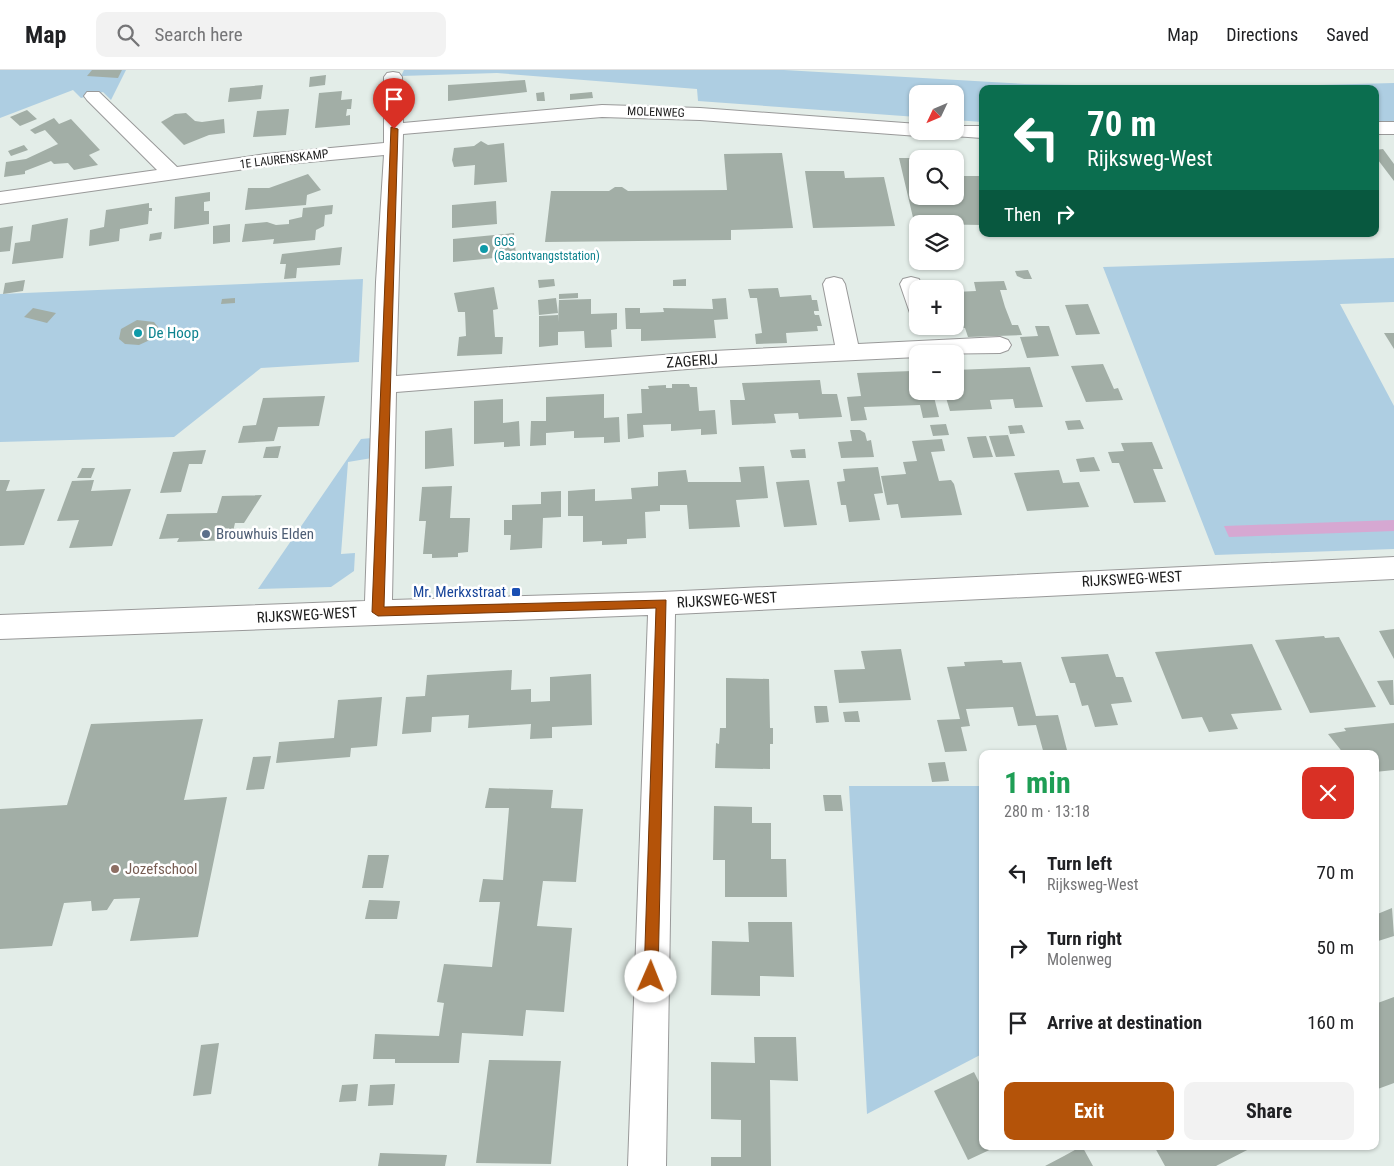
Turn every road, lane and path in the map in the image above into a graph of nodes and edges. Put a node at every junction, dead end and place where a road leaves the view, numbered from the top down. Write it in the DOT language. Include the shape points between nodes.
graph roads {
  1 [pos="393,77"];
  2 [pos="93,96"];
  3 [pos="1379,128"];
  4 [pos="1394,128"];
  5 [pos="909,129"];
  6 [pos="964,131"];
  7 [pos="979,132"];
  8 [pos="394,138"];
  9 [pos="173,174"];
  10 [pos="0,198"];
  11 [pos="834,284"];
  12 [pos="1000,345"];
  13 [pos="964,347"];
  14 [pos="909,350"];
  15 [pos="848,352"];
  16 [pos="384,385"];
  17 [pos="1394,568"];
  18 [pos="662,604"];
  19 [pos="378,612"];
  20 [pos="0,628"];
  21 [pos="647,1166"];
  1 -- 8 [label="street"];
  2 -- 9 [label="street"];
  3 -- 4 [label="street"];
  5 -- 8 [label="street, MOLENWEG" via="700,114 602,111"];
  6 -- 7 [label="street"];
  8 -- 9 [label="street, 1E LAURENSKAMP"];
  8 -- 16 [label="street"];
  9 -- 10 [label="street, 1E LAURENSKAMP"];
  11 -- 15 [label="street"];
  12 -- 13 [label="street, ZAGERIJ"];
  14 -- 15 [label="street, ZAGERIJ"];
  15 -- 16 [label="street, ZAGERIJ" via="713,359"];
  16 -- 19 [label="street"];
  17 -- 18 [label="street, RIJKSWEG-WEST"];
  18 -- 19 [label="street, RIJKSWEG-WEST"];
  18 -- 21 [label="street"];
  19 -- 20 [label="street, RIJKSWEG-WEST"];
}
